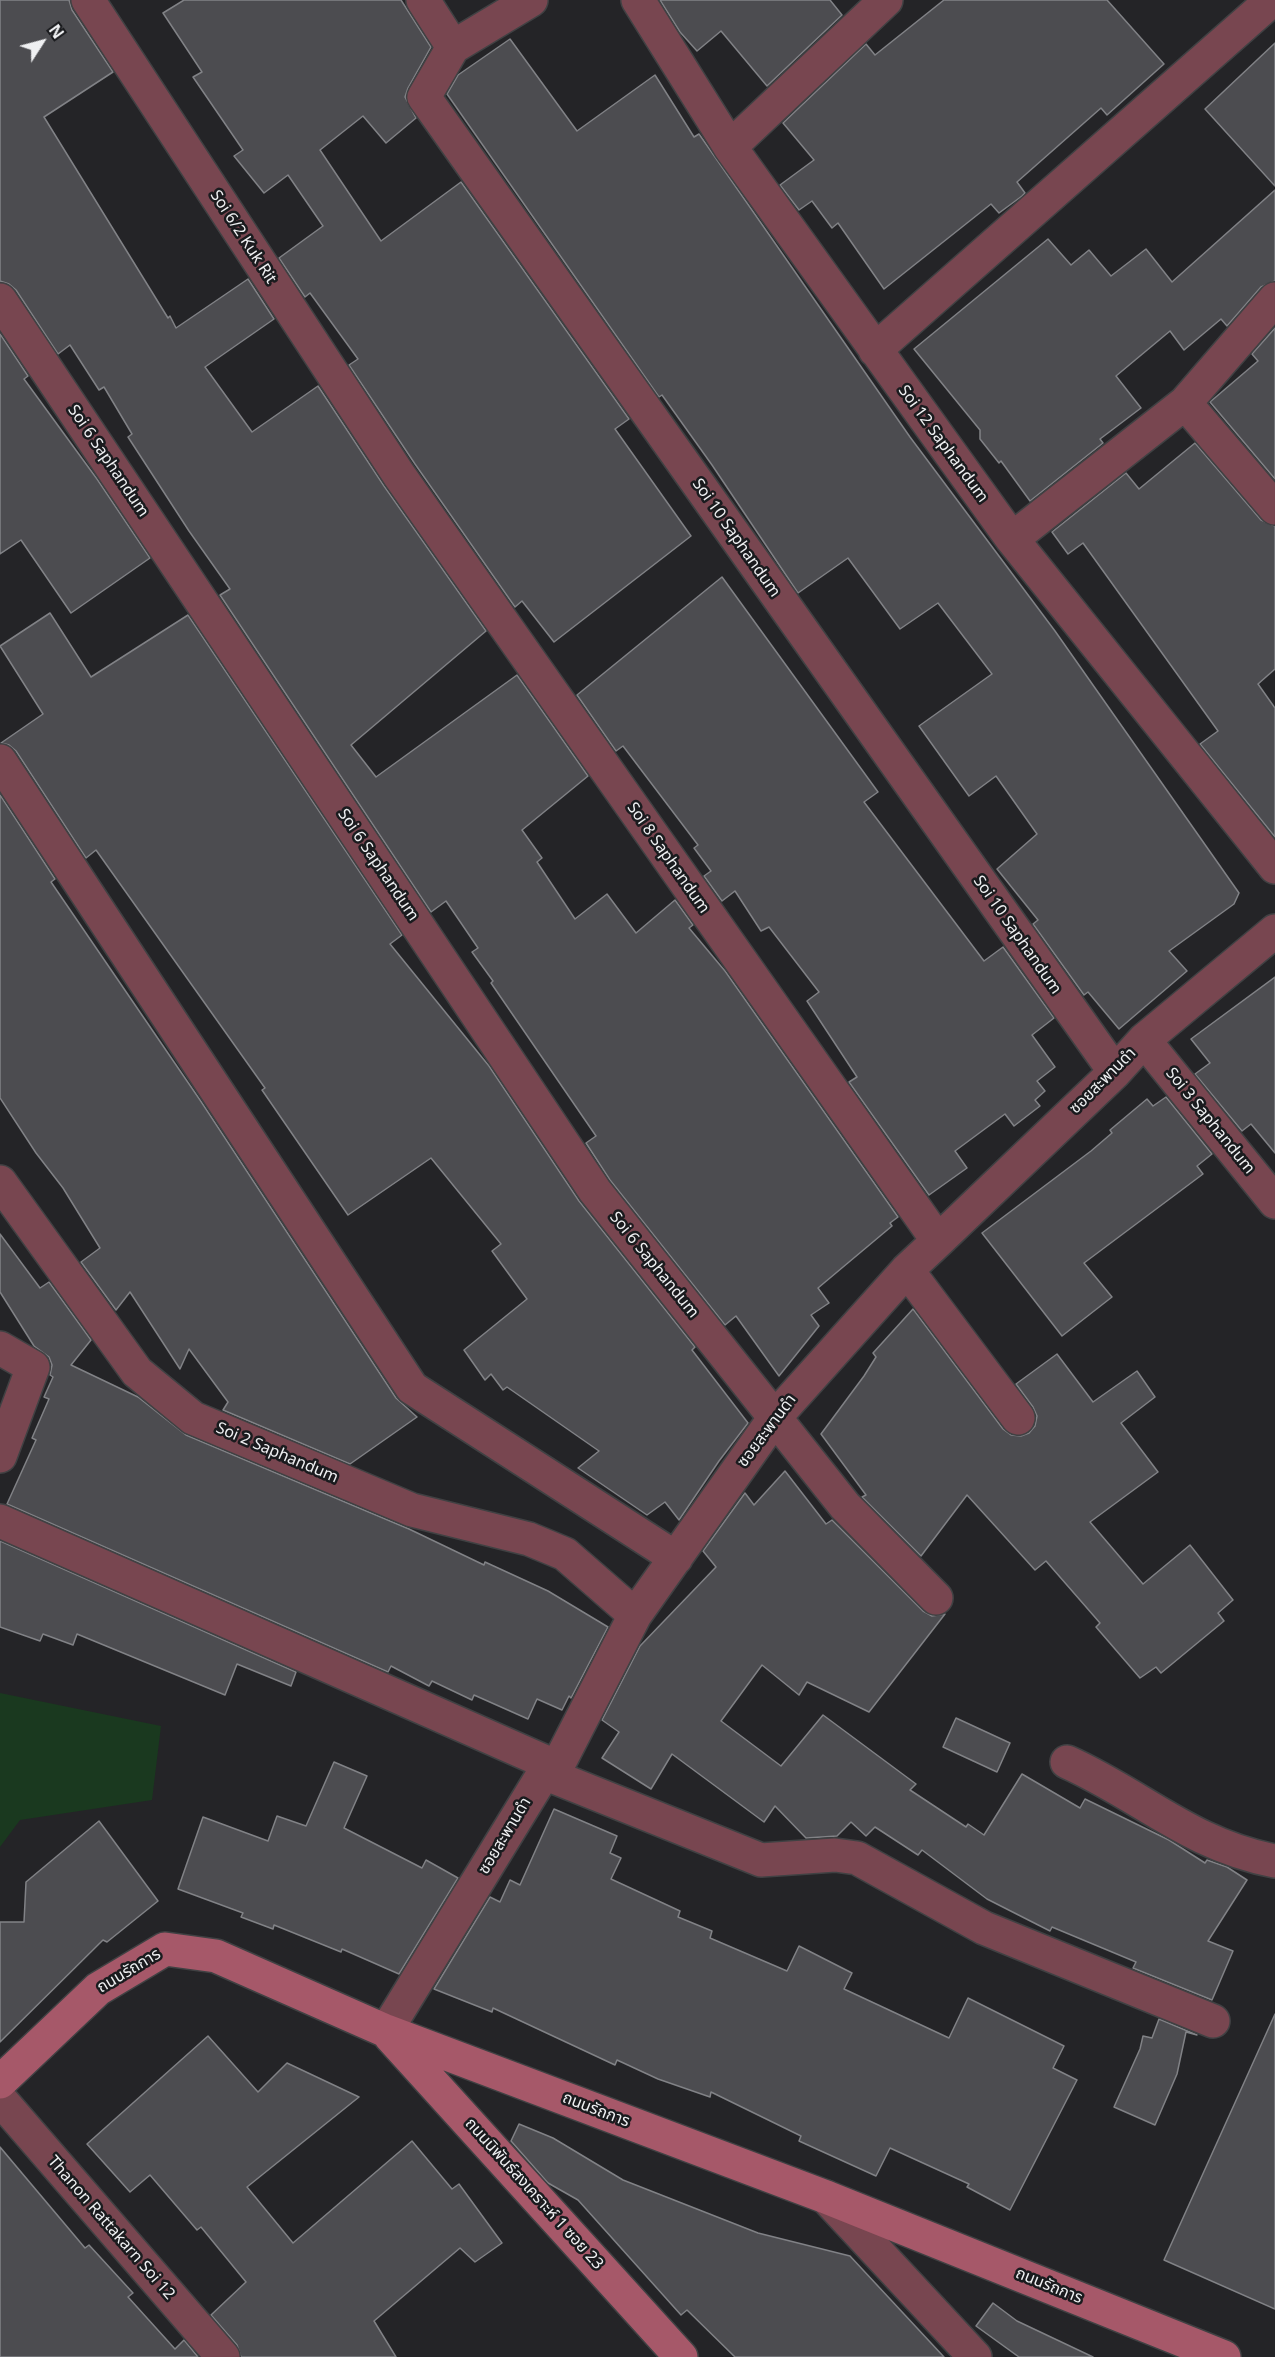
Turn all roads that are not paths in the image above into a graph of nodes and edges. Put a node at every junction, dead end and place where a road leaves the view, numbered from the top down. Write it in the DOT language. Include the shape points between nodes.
graph roads {
  1 [pos="88,0"];
  2 [pos="423,0"];
  3 [pos="531,0"];
  4 [pos="638,0"];
  5 [pos="886,0"];
  6 [pos="1272,0"];
  7 [pos="453,47"];
  8 [pos="730,147"];
  9 [pos="1275,299"];
  10 [pos="0,300"];
  11 [pos="875,350"];
  12 [pos="1185,403"];
  13 [pos="399,475"];
  14 [pos="1275,508"];
  15 [pos="1011,539"];
  16 [pos="0,761"];
  17 [pos="1275,867"];
  18 [pos="1275,930"];
  19 [pos="1144,1040"];
  20 [pos="1115,1072"];
  21 [pos="0,1182"];
  22 [pos="1275,1202"];
  23 [pos="938,1241"];
  24 [pos="908,1270"];
  25 [pos="0,1348"];
  26 [pos="776,1416"];
  27 [pos="1018,1418"];
  28 [pos="0,1456"];
  29 [pos="0,1521"];
  30 [pos="676,1558"];
  31 [pos="936,1598"];
  32 [pos="635,1615"];
  33 [pos="1067,1762"];
  34 [pos="550,1770"];
  35 [pos="1275,1861"];
  36 [pos="1213,2021"];
  37 [pos="386,2031"];
  38 [pos="0,2082"];
  39 [pos="0,2099"];
  40 [pos="826,2197"];
  41 [pos="223,2357"];
  42 [pos="681,2357"];
  43 [pos="975,2357"];
  44 [pos="1224,2357"];
  1 -- 13 [label="street, Soi 6/2 Kuk Rit"];
  2 -- 7 [label="street"];
  3 -- 7 [label="street"];
  4 -- 8 [label="street, Soi 12 Saphandum"];
  5 -- 8 [label="street"];
  6 -- 11 [label="street"];
  7 -- 20 [label="street, Soi 10 Saphandum" via="424,97"];
  8 -- 11 [label="street, Soi 12 Saphandum"];
  9 -- 12 [label="street"];
  10 -- 26 [label="street, Soi 6 Saphandum" via="595,1191"];
  11 -- 15 [label="street, Soi 12 Saphandum"];
  12 -- 14 [label="street"];
  12 -- 15 [label="street"];
  13 -- 23 [label="street, Soi 8 Saphandum"];
  15 -- 17 [label="street, Soi 12 Saphandum"];
  16 -- 30 [label="street" via="412,1388"];
  18 -- 19 [label="street, ซอยสะพานดำ"];
  19 -- 20 [label="street, ซอยสะพานดำ"];
  19 -- 22 [label="street, Soi 3 Saphandum"];
  20 -- 23 [label="street, ซอยสะพานดำ"];
  21 -- 32 [label="street, Soi 2 Saphandum" via="137,1372 193,1418 412,1510 529,1539 565,1554"];
  23 -- 24 [label="street, ซอยสะพานดำ"];
  24 -- 26 [label="street, ซอยสะพานดำ"];
  24 -- 27 [label="street"];
  25 -- 28 [label="street" via="33,1367"];
  26 -- 30 [label="street, ซอยสะพานดำ"];
  26 -- 31 [label="street, Soi 6 Saphandum" via="845,1506"];
  29 -- 34 [label="street"];
  30 -- 32 [label="street, ซอยสะพานดำ"];
  32 -- 34 [label="street, ซอยสะพานดำ"];
  33 -- 35 [label="street" via="1201,1838"];
  34 -- 36 [label="street" via="761,1860 835,1855 856,1858 984,1928"];
  34 -- 37 [label="street, ซอยสะพานดำ"];
  37 -- 38 [label="street, ถนนรัถการ" via="216,1956 165,1948 98,1989"];
  37 -- 40 [label="street, ถนนรัถการ"];
  37 -- 42 [label="street, ถนนนิพันธ์สงเคราะห์ 1 ซอย 23"];
  39 -- 41 [label="street, Thanon Rattakarn Soi 12"];
  40 -- 43 [label="street"];
  40 -- 44 [label="street, ถนนรัถการ"];
}
